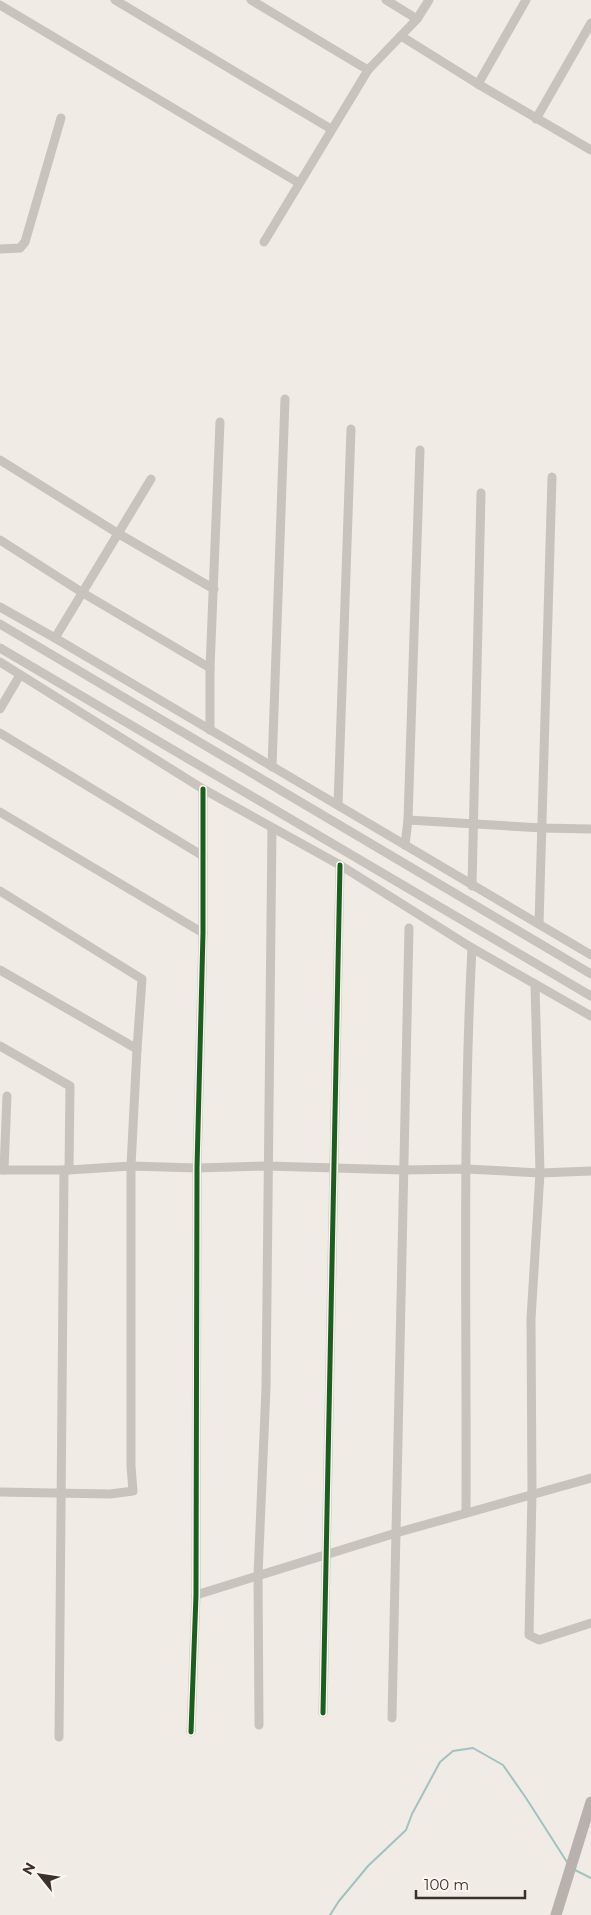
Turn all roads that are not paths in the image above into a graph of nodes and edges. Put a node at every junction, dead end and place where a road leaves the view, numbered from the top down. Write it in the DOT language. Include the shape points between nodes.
graph roads {
  1 [pos="115,0"];
  2 [pos="251,0"];
  3 [pos="386,0"];
  4 [pos="429,0"];
  5 [pos="526,0"];
  6 [pos="0,5"];
  7 [pos="417,18"];
  8 [pos="591,23"];
  9 [pos="401,36"];
  10 [pos="368,70"];
  11 [pos="478,84"];
  12 [pos="61,118"];
  13 [pos="536,119"];
  14 [pos="331,129"];
  15 [pos="591,150"];
  16 [pos="299,183"];
  17 [pos="264,242"];
  18 [pos="0,249"];
  19 [pos="285,399"];
  20 [pos="220,422"];
  21 [pos="351,429"];
  22 [pos="420,450"];
  23 [pos="0,460"];
  24 [pos="552,477"];
  25 [pos="151,479"];
  26 [pos="481,493"];
  27 [pos="119,534"];
  28 [pos="0,540"];
  29 [pos="214,589"];
  30 [pos="83,592"];
  31 [pos="0,607"];
  32 [pos="0,624"];
  33 [pos="55,638"];
  34 [pos="0,648"];
  35 [pos="0,662"];
  36 [pos="210,668"];
  37 [pos="20,675"];
  38 [pos="0,709"];
  39 [pos="210,730"];
  40 [pos="0,733"];
  41 [pos="272,767"];
  42 [pos="203,789"];
  43 [pos="338,805"];
  44 [pos="0,812"];
  45 [pos="408,820"];
  46 [pos="474,824"];
  47 [pos="272,828"];
  48 [pos="542,828"];
  49 [pos="591,829"];
  50 [pos="405,845"];
  51 [pos="203,856"];
  52 [pos="340,865"];
  53 [pos="472,886"];
  54 [pos="0,891"];
  55 [pos="539,924"];
  56 [pos="409,928"];
  57 [pos="203,933"];
  58 [pos="472,948"];
  59 [pos="591,956"];
  60 [pos="0,970"];
  61 [pos="591,974"];
  62 [pos="535,984"];
  63 [pos="591,996"];
  64 [pos="591,1016"];
  65 [pos="0,1046"];
  66 [pos="137,1049"];
  67 [pos="6,1096"];
  68 [pos="2,1129"];
  69 [pos="131,1166"];
  70 [pos="267,1166"];
  71 [pos="197,1168"];
  72 [pos="335,1168"];
  73 [pos="467,1169"];
  74 [pos="2,1170"];
  75 [pos="66,1170"];
  76 [pos="403,1170"];
  77 [pos="591,1171"];
  78 [pos="540,1173"];
  79 [pos="591,1478"];
  80 [pos="0,1492"];
  81 [pos="61,1492"];
  82 [pos="532,1494"];
  83 [pos="466,1513"];
  84 [pos="396,1532"];
  85 [pos="327,1554"];
  86 [pos="258,1575"];
  87 [pos="196,1595"];
  88 [pos="591,1623"];
  89 [pos="323,1713"];
  90 [pos="392,1718"];
  91 [pos="259,1725"];
  92 [pos="191,1732"];
  93 [pos="59,1737"];
  94 [pos="591,1802"];
  95 [pos="556,1915"];
  1 -- 14 [label="street"];
  2 -- 10 [label="street"];
  3 -- 7 [label="street"];
  4 -- 7 [label="street"];
  5 -- 11 [label="street"];
  6 -- 16 [label="street"];
  7 -- 9 [label="street"];
  8 -- 13 [label="street"];
  9 -- 10 [label="street"];
  9 -- 11 [label="street"];
  10 -- 14 [label="street"];
  11 -- 13 [label="street"];
  12 -- 18 [label="street" via="25,242 20,248"];
  13 -- 15 [label="street"];
  14 -- 16 [label="street"];
  16 -- 17 [label="street"];
  19 -- 41 [label="street"];
  20 -- 29 [label="street"];
  21 -- 43 [label="street"];
  22 -- 45 [label="street"];
  23 -- 27 [label="street"];
  24 -- 48 [label="street"];
  25 -- 27 [label="street"];
  26 -- 46 [label="street"];
  27 -- 29 [label="street"];
  27 -- 30 [label="street"];
  28 -- 30 [label="street"];
  29 -- 36 [label="street"];
  30 -- 33 [label="street"];
  30 -- 36 [label="street"];
  31 -- 33 [label="street"];
  32 -- 61 [label="street"];
  33 -- 39 [label="street"];
  34 -- 63 [label="street"];
  35 -- 37 [label="street"];
  36 -- 39 [label="street"];
  37 -- 38 [label="street"];
  37 -- 42 [label="street"];
  39 -- 41 [label="street"];
  40 -- 51 [label="street"];
  41 -- 43 [label="street"];
  42 -- 47 [label="street"];
  42 -- 51 [label="street"];
  43 -- 50 [label="street"];
  44 -- 57 [label="street"];
  45 -- 46 [label="street"];
  45 -- 50 [label="street"];
  46 -- 48 [label="street"];
  46 -- 53 [label="street"];
  47 -- 52 [label="street"];
  47 -- 70 [label="street"];
  48 -- 49 [label="street"];
  48 -- 55 [label="street"];
  50 -- 53 [label="street"];
  51 -- 57 [label="street"];
  52 -- 58 [label="street"];
  52 -- 72 [label="street"];
  53 -- 55 [label="street"];
  54 -- 66 [label="street" via="142,979"];
  55 -- 59 [label="street"];
  56 -- 76 [label="street"];
  57 -- 71 [label="street"];
  58 -- 62 [label="street"];
  58 -- 73 [label="street"];
  60 -- 66 [label="street"];
  62 -- 64 [label="street"];
  62 -- 78 [label="street"];
  65 -- 75 [label="street" via="70,1086"];
  66 -- 69 [label="street"];
  67 -- 68 [label="street"];
  68 -- 74 [label="street"];
  69 -- 71 [label="street"];
  69 -- 75 [label="street"];
  69 -- 81 [label="street" via="133,1491 110,1494"];
  70 -- 71 [label="street"];
  70 -- 72 [label="street"];
  70 -- 86 [label="street" via="266,1388"];
  71 -- 87 [label="street"];
  72 -- 76 [label="street"];
  72 -- 85 [label="street"];
  73 -- 76 [label="street"];
  73 -- 78 [label="street"];
  73 -- 83 [label="street"];
  74 -- 75 [label="street"];
  75 -- 81 [label="street"];
  76 -- 84 [label="street"];
  77 -- 78 [label="street"];
  78 -- 82 [label="street" via="531,1319"];
  79 -- 82 [label="street"];
  80 -- 81 [label="street"];
  81 -- 93 [label="street"];
  82 -- 83 [label="street"];
  82 -- 88 [label="street" via="528,1635 539,1640"];
  83 -- 84 [label="street"];
  84 -- 85 [label="street"];
  84 -- 90 [label="street"];
  85 -- 86 [label="street"];
  85 -- 89 [label="street"];
  86 -- 87 [label="street"];
  86 -- 91 [label="street"];
  87 -- 92 [label="street"];
  94 -- 95 [label="main road"];
}
